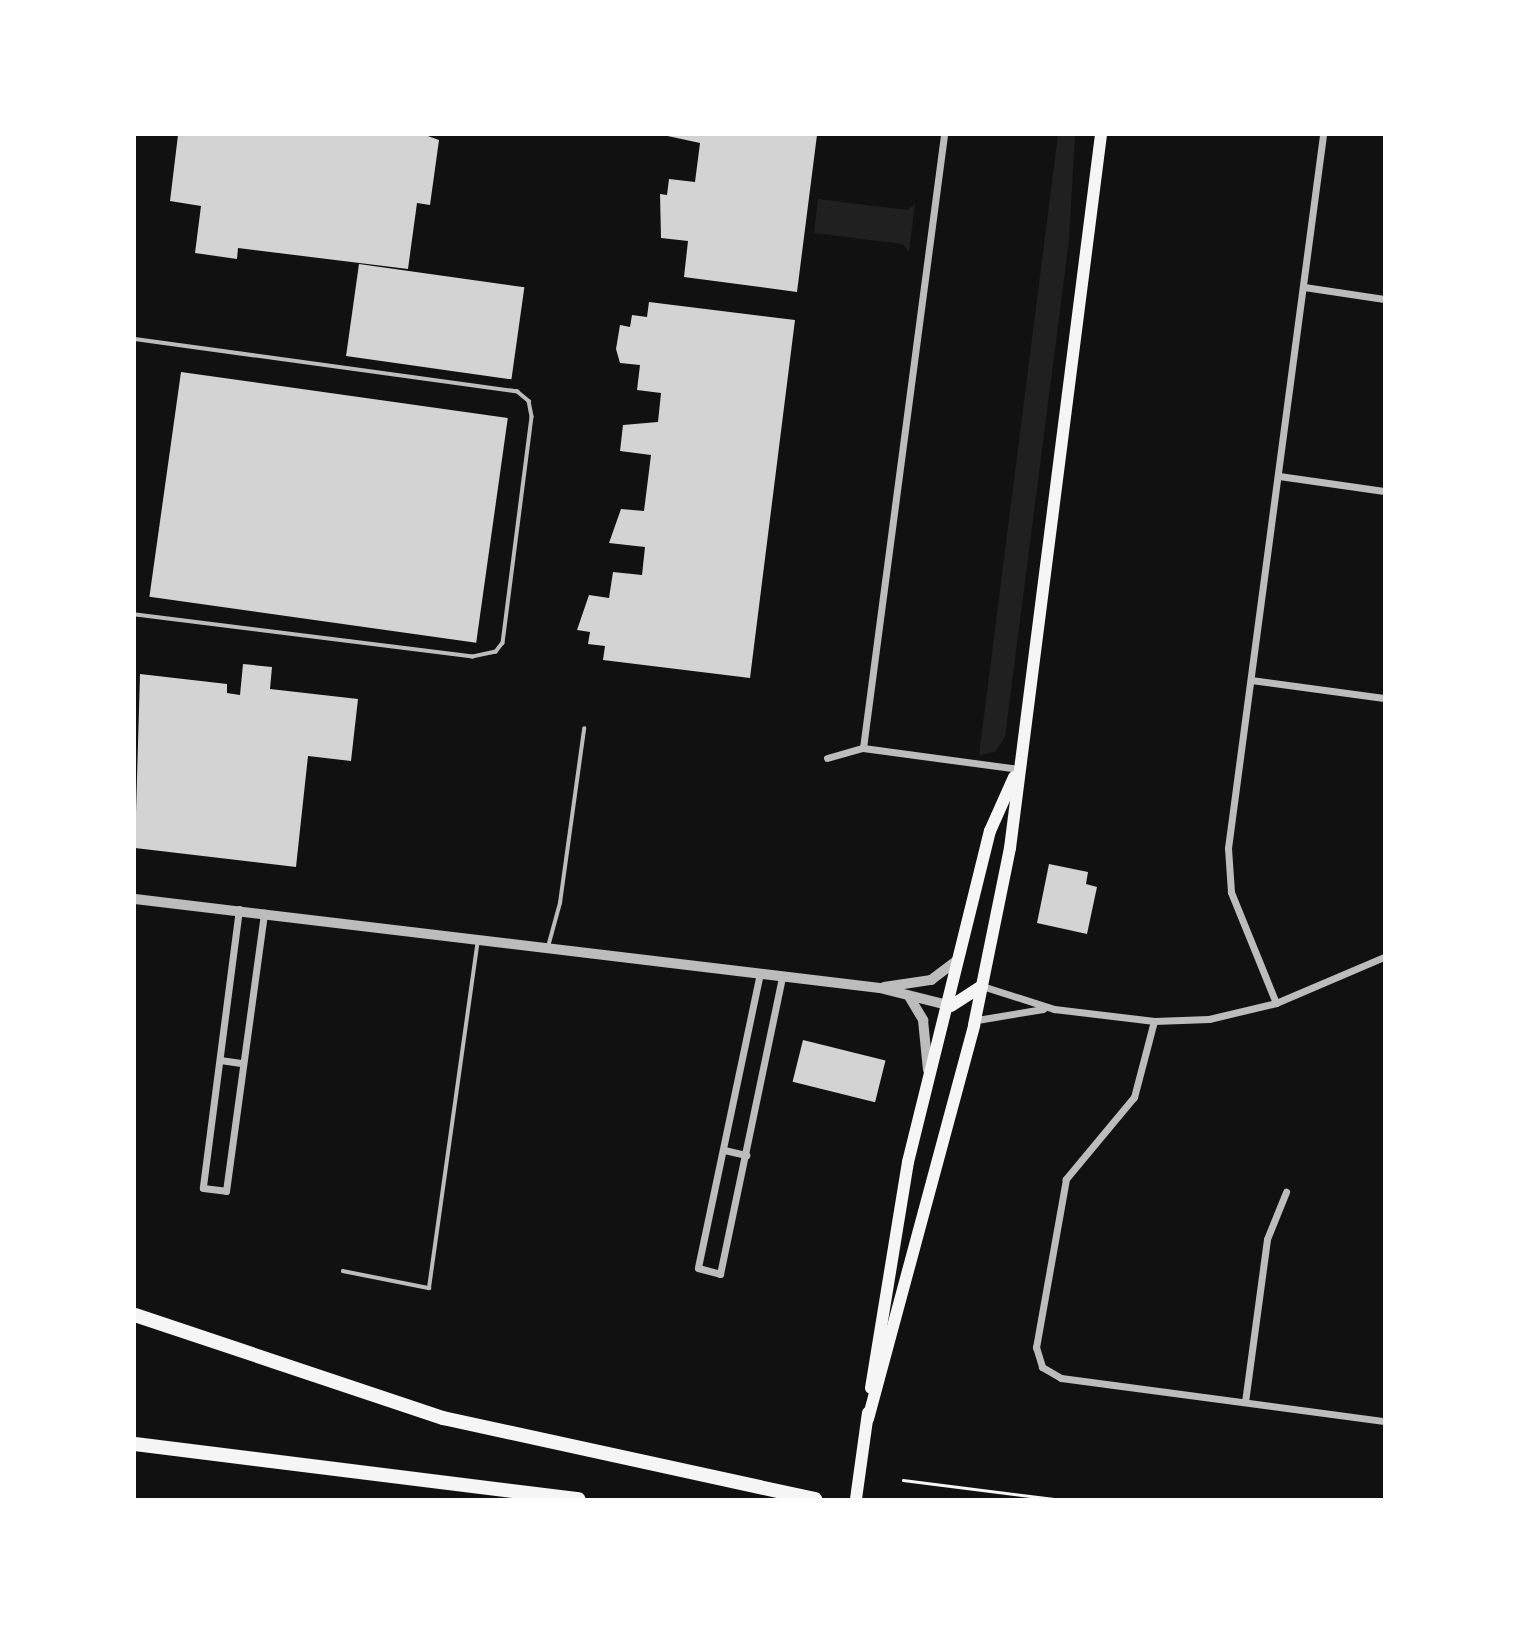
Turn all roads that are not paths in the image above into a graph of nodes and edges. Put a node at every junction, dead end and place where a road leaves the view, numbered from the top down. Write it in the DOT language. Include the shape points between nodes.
graph roads {
  1 [pos="944,135"];
  2 [pos="1101,135"];
  3 [pos="1323,135"];
  4 [pos="1304,287"];
  5 [pos="1384,299"];
  6 [pos="135,339"];
  7 [pos="1279,477"];
  8 [pos="1384,491"];
  9 [pos="135,615"];
  10 [pos="1251,680"];
  11 [pos="1384,698"];
  12 [pos="584,729"];
  13 [pos="863,748"];
  14 [pos="827,758"];
  15 [pos="1018,769"];
  16 [pos="135,899"];
  17 [pos="151,901"];
  18 [pos="135,904"];
  19 [pos="239,909"];
  20 [pos="264,912"];
  21 [pos="478,938"];
  22 [pos="548,947"];
  23 [pos="962,955"];
  24 [pos="1384,957"];
  25 [pos="760,973"];
  26 [pos="782,976"];
  27 [pos="982,986"];
  28 [pos="880,988"];
  29 [pos="910,998"];
  30 [pos="1276,1003"];
  31 [pos="951,1006"];
  32 [pos="1054,1009"];
  33 [pos="1154,1021"];
  34 [pos="974,1025"];
  35 [pos="220,1060"];
  36 [pos="241,1063"];
  37 [pos="929,1081"];
  38 [pos="724,1150"];
  39 [pos="746,1155"];
  40 [pos="1286,1192"];
  41 [pos="343,1271"];
  42 [pos="135,1308"];
  43 [pos="135,1315"];
  44 [pos="177,1327"];
  45 [pos="1245,1402"];
  46 [pos="867,1419"];
  47 [pos="1384,1422"];
  48 [pos="135,1444"];
  49 [pos="579,1499"];
  50 [pos="815,1499"];
  51 [pos="856,1499"];
  1 -- 13 [label="street"];
  2 -- 15 [label="main road"];
  3 -- 4 [label="street"];
  4 -- 5 [label="street"];
  4 -- 7 [label="street"];
  6 -- 9 [label="lane" via="517,391 532,417 503,643 496,652 473,657"];
  7 -- 8 [label="street"];
  7 -- 10 [label="street"];
  10 -- 11 [label="street"];
  10 -- 30 [label="street" via="1228,849 1231,892"];
  12 -- 22 [label="lane" via="560,903"];
  13 -- 14 [label="street"];
  13 -- 15 [label="street"];
  15 -- 23 [label="main road" via="990,831"];
  15 -- 27 [label="main road" via="1010,848"];
  16 -- 17 [label="street"];
  17 -- 18 [label="street"];
  17 -- 19 [label="street"];
  19 -- 20 [label="street"];
  19 -- 35 [label="street"];
  20 -- 21 [label="street"];
  20 -- 36 [label="street"];
  21 -- 22 [label="street"];
  21 -- 41 [label="lane" via="429,1288"];
  22 -- 25 [label="street"];
  23 -- 28 [label="street" via="931,980"];
  23 -- 31 [label="main road"];
  24 -- 30 [label="street"];
  25 -- 26 [label="street"];
  25 -- 38 [label="street"];
  26 -- 28 [label="street"];
  26 -- 39 [label="street"];
  27 -- 31 [label="main road"];
  27 -- 32 [label="street"];
  27 -- 34 [label="main road"];
  28 -- 29 [label="street"];
  29 -- 31 [label="street"];
  29 -- 37 [label="street" via="923,1020"];
  30 -- 33 [label="street" via="1209,1019"];
  31 -- 37 [label="main road"];
  32 -- 33 [label="street"];
  32 -- 34 [label="street" via="992,1013"];
  33 -- 45 [label="street" via="1134,1097 1066,1179 1036,1347 1042,1367 1061,1378"];
  34 -- 46 [label="main road"];
  35 -- 36 [label="street"];
  35 -- 36 [label="street" via="203,1188 226,1191"];
  37 -- 46 [label="main road" via="879,1313"];
  38 -- 39 [label="street"];
  38 -- 39 [label="street" via="698,1268 720,1273"];
  40 -- 45 [label="street" via="1267,1240"];
  42 -- 44 [label="highway"];
  43 -- 44 [label="highway"];
  44 -- 50 [label="highway" via="443,1418"];
  45 -- 47 [label="street"];
  46 -- 51 [label="main road"];
  48 -- 49 [label="highway"];
}
